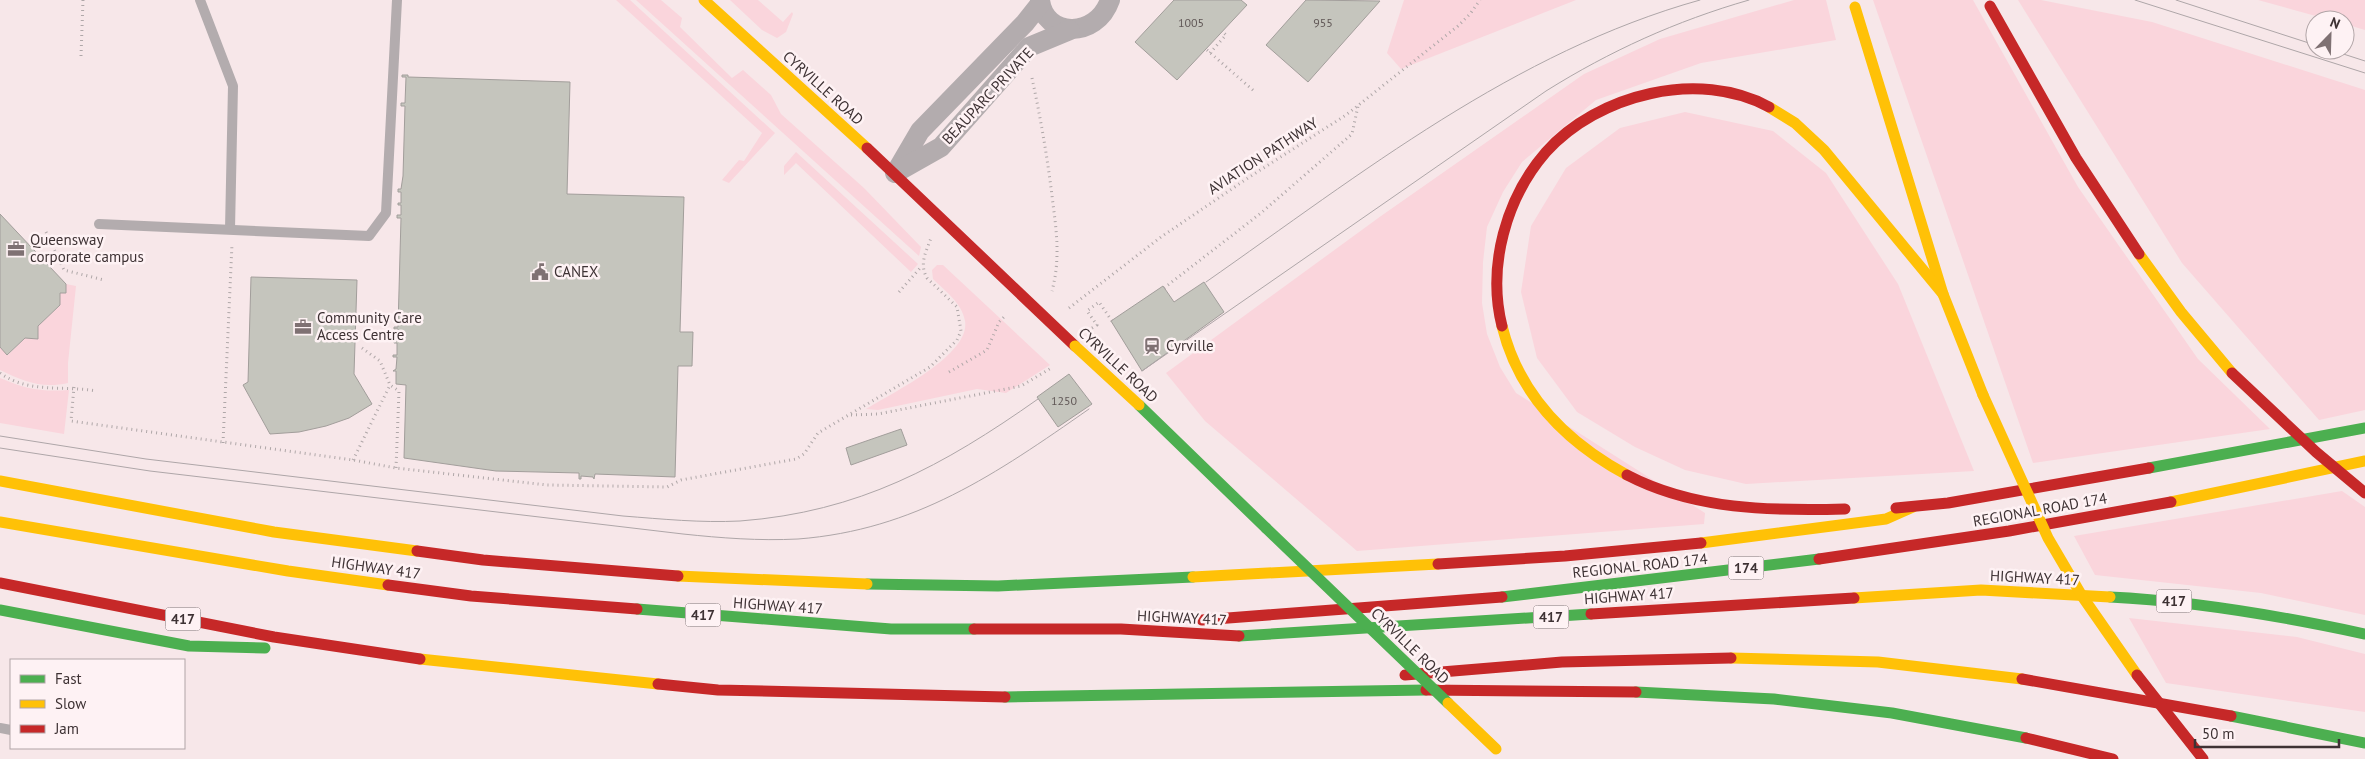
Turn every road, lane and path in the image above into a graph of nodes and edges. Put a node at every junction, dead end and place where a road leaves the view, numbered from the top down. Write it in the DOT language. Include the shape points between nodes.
graph roads {
  1 [pos="84,0"];
  2 [pos="200,0"];
  3 [pos="397,0"];
  4 [pos="704,0"];
  5 [pos="1110,0"];
  6 [pos="1480,0"];
  7 [pos="1040,2"];
  8 [pos="1990,6"];
  9 [pos="1856,7"];
  10 [pos="1070,30"];
  11 [pos="1224,33"];
  12 [pos="81,56"];
  13 [pos="1032,78"];
  14 [pos="1254,91"];
  15 [pos="1358,106"];
  16 [pos="895,173"];
  17 [pos="939,216"];
  18 [pos="99,224"];
  19 [pos="230,229"];
  20 [pos="46,232"];
  21 [pos="232,244"];
  22 [pos="923,266"];
  23 [pos="104,280"];
  24 [pos="1164,288"];
  25 [pos="1052,291"];
  26 [pos="899,292"];
  27 [pos="1943,294"];
  28 [pos="1005,316"];
  29 [pos="1051,323"];
  30 [pos="1114,324"];
  31 [pos="1092,328"];
  32 [pos="362,348"];
  33 [pos="1053,367"];
  34 [pos="949,372"];
  35 [pos="0,373"];
  36 [pos="390,385"];
  37 [pos="74,387"];
  38 [pos="96,391"];
  39 [pos="850,415"];
  40 [pos="2365,428"];
  41 [pos="223,442"];
  42 [pos="353,460"];
  43 [pos="2365,461"];
  44 [pos="396,468"];
  45 [pos="0,481"];
  46 [pos="2365,493"];
  47 [pos="1913,507"];
  48 [pos="1873,508"];
  49 [pos="1854,509"];
  50 [pos="0,522"];
  51 [pos="0,583"];
  52 [pos="0,610"];
  53 [pos="1120,629"];
  54 [pos="2365,634"];
  55 [pos="366,651"];
  56 [pos="1394,677"];
  57 [pos="1375,679"];
  58 [pos="1277,692"];
  59 [pos="2365,743"];
  60 [pos="1506,759"];
  61 [pos="2113,759"];
  62 [pos="2202,759"];
  1 -- 12 [label="path"];
  2 -- 19 [label="lane" via="233,86"];
  3 -- 19 [label="lane" via="386,213 369,236"];
  4 -- 16 [label="main road, CYRVILLE ROAD"];
  5 -- 10 [label="street, BEAUPARC PRIVATE" via="1106,12 1097,22 1084,29"];
  6 -- 15 [label="path, AVIATION PATHWAY" via="1458,26"];
  7 -- 10 [label="street" via="1047,16"];
  7 -- 16 [label="street, BEAUPARC PRIVATE" via="1025,23 920,131"];
  8 -- 46 [label="main road, bridge" via="2102,200 2175,305 2232,373"];
  9 -- 27 [label="main road" via="1882,102"];
  10 -- 16 [label="street, BEAUPARC PRIVATE" via="1029,47 941,147"];
  11 -- 14 [label="path" via="1226,35 1208,52"];
  13 -- 25 [label="path" via="1047,151 1058,245 1057,274"];
  15 -- 24 [label="path" via="1352,134 1261,214"];
  15 -- 29 [label="path, AVIATION PATHWAY" via="1161,237"];
  16 -- 17 [label="main road, CYRVILLE ROAD"];
  17 -- 22 [label="path"];
  17 -- 29 [label="main road, CYRVILLE ROAD"];
  18 -- 19 [label="lane"];
  20 -- 23 [label="path" via="64,270"];
  21 -- 41 [label="path"];
  22 -- 26 [label="path"];
  22 -- 39 [label="path" via="927,278 957,307 959,336 930,367"];
  27 -- 49 [label="main road" via="1835,160 1810,135 1784,114 1734,94 1706,88 1653,91 1578,125 1544,154 1511,210 1503,231 1496,280 1496,298 1504,337 1512,362 1523,381 1552,421 1572,439 1638,480 1685,497 1765,508"];
  27 -- 62 [label="main road, bridge" via="2048,537 2122,656"];
  28 -- 34 [label="path" via="987,350"];
  29 -- 60 [label="main road, CYRVILLE ROAD, bridge"];
  30 -- 31 [label="path" via="1099,302 1087,311 1098,325"];
  32 -- 36 [label="path" via="380,361"];
  33 -- 39 [label="path" via="1021,386 878,414"];
  35 -- 37 [label="path" via="34,388"];
  36 -- 42 [label="path"];
  36 -- 44 [label="path" via="399,391"];
  37 -- 38 [label="path"];
  37 -- 41 [label="path" via="71,421"];
  39 -- 44 [label="path" via="818,433 804,454 796,459 680,480 667,487 547,485"];
  40 -- 47 [label="main road" via="2059,485"];
  41 -- 42 [label="path"];
  42 -- 44 [label="path"];
  43 -- 53 [label="main road, REGIONAL ROAD 174 / 174" via="2233,492 2008,532 1794,562 1648,581 1397,606 1245,615"];
  45 -- 47 [label="main road" via="274,532 484,560 654,575 843,584 998,586 1565,556 1730,540 1886,519"];
  47 -- 48 [label="main road"];
  50 -- 53 [label="main road, HIGHWAY 417 / 417" via="288,571 471,596 891,629"];
  51 -- 55 [label="main road, 417" via="265,635"];
  52 -- 55 [label="main road" via="190,646"];
  53 -- 54 [label="main road, HIGHWAY 417 / 417" via="1245,636 1980,590 2157,599 2281,616"];
  55 -- 58 [label="main road, 417" via="718,690 1072,697"];
  56 -- 59 [label="main road" via="1472,667 1606,660 1732,656 1861,661 2080,688"];
  57 -- 58 [label="main road"];
  58 -- 61 [label="main road, 417" via="1609,691 1742,697 1939,721 2016,735"];
}
